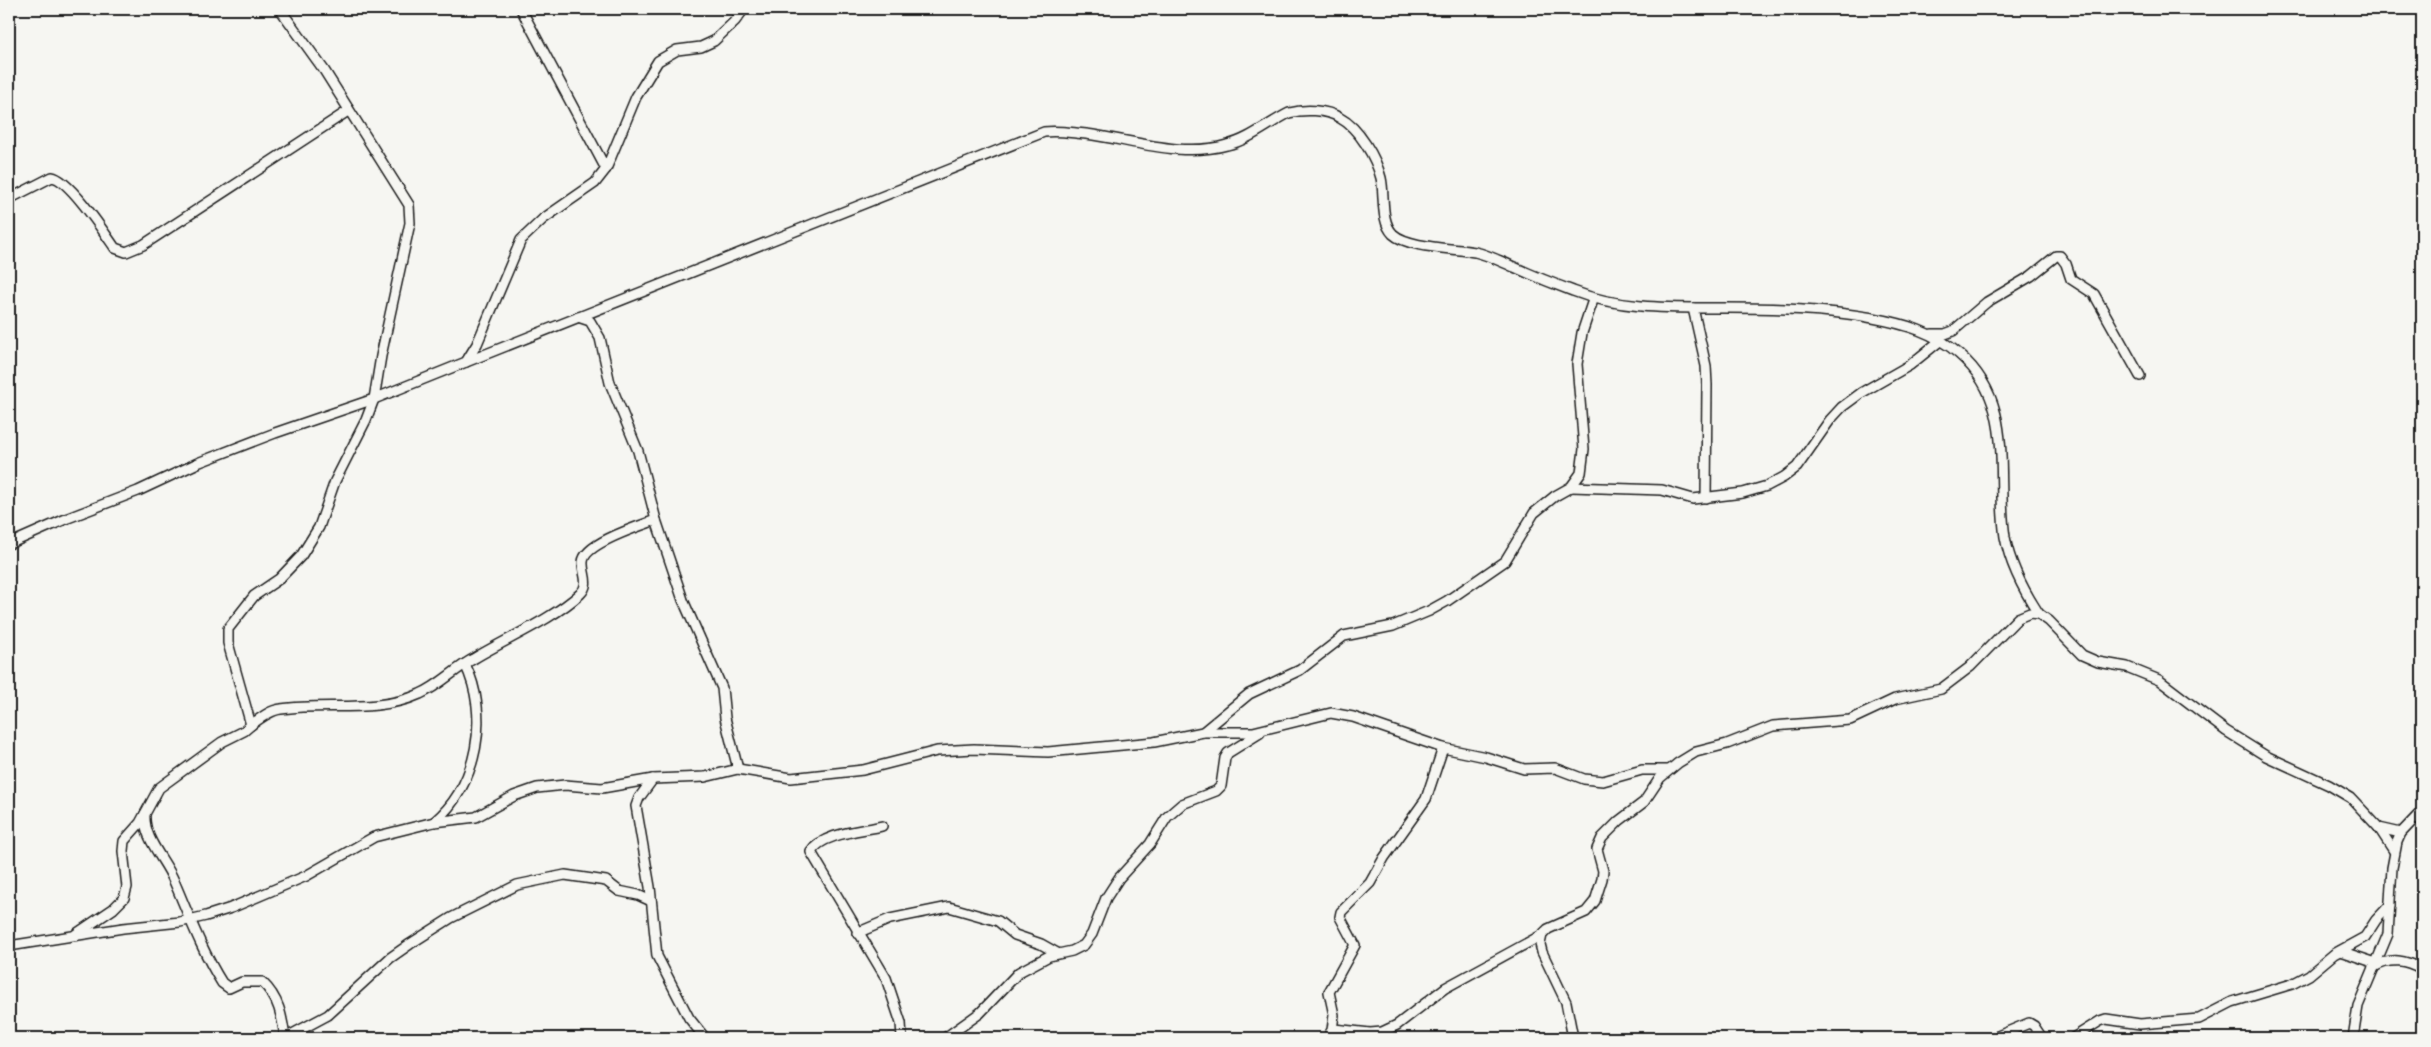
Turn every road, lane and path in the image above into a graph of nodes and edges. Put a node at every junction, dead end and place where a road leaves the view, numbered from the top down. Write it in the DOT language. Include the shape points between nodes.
graph roads {
  1 [pos="280,9"];
  2 [pos="521,9"];
  3 [pos="744,9"];
  4 [pos="348,111"];
  5 [pos="606,169"];
  6 [pos="10,195"];
  7 [pos="1593,300"];
  8 [pos="1693,308"];
  9 [pos="578,316"];
  10 [pos="1932,334"];
  11 [pos="1941,340"];
  12 [pos="466,362"];
  13 [pos="2140,376"];
  14 [pos="374,399"];
  15 [pos="1571,487"];
  16 [pos="1706,498"];
  17 [pos="656,520"];
  18 [pos="9,544"];
  19 [pos="2039,614"];
  20 [pos="465,664"];
  21 [pos="251,725"];
  22 [pos="1271,727"];
  23 [pos="1204,732"];
  24 [pos="1443,748"];
  25 [pos="738,769"];
  26 [pos="1668,770"];
  27 [pos="652,779"];
  28 [pos="2422,811"];
  29 [pos="145,814"];
  30 [pos="434,822"];
  31 [pos="882,826"];
  32 [pos="2379,828"];
  33 [pos="2401,832"];
  34 [pos="2394,851"];
  35 [pos="651,901"];
  36 [pos="2390,905"];
  37 [pos="189,920"];
  38 [pos="858,933"];
  39 [pos="1542,935"];
  40 [pos="71,937"];
  41 [pos="9,946"];
  42 [pos="2340,951"];
  43 [pos="1057,953"];
  44 [pos="2375,965"];
  45 [pos="2422,969"];
  46 [pos="1330,1034"];
  47 [pos="285,1038"];
  48 [pos="704,1038"];
  49 [pos="902,1038"];
  50 [pos="945,1038"];
  51 [pos="1573,1038"];
  52 [pos="1993,1038"];
  53 [pos="2042,1038"];
  54 [pos="2073,1038"];
  55 [pos="2353,1038"];
  1 -- 4 [label="street"];
  2 -- 5 [label="street"];
  3 -- 5 [label="street" via="714,41 676,50 658,62 636,97"];
  4 -- 6 [label="street" via="143,245 126,252 115,248 58,177"];
  4 -- 14 [label="street" via="405,196 411,216"];
  5 -- 12 [label="street" via="595,183 543,219 521,240 477,344"];
  7 -- 8 [label="street" via="1624,305"];
  7 -- 9 [label="street" via="1478,252 1414,243 1395,236 1385,217 1381,178 1366,146 1352,127 1339,117 1310,111 1288,113 1233,143 1202,148 1172,148 1100,136 1044,132"];
  7 -- 15 [label="street" via="1577,364 1583,467"];
  8 -- 10 [label="street" via="1838,312"];
  8 -- 16 [label="street" via="1707,385"];
  9 -- 12 [label="street"];
  9 -- 17 [label="street" via="593,324 600,338 610,383 638,450"];
  10 -- 11 [label="street"];
  10 -- 13 [label="street" via="1953,331 1987,302 2060,256 2071,279 2089,289 2099,301"];
  11 -- 16 [label="street" via="1917,360 1842,407 1797,467 1784,477 1743,493"];
  11 -- 19 [label="street" via="1978,372 1991,398 2001,439 2008,549 2019,579"];
  12 -- 14 [label="street"];
  14 -- 18 [label="street" via="200,462"];
  14 -- 21 [label="street" via="334,481 325,514 307,548 279,579 254,596 228,629 228,644"];
  15 -- 16 [label="street" via="1662,490 1683,498"];
  15 -- 23 [label="street" via="1534,513 1505,562 1494,571 1447,601 1409,620 1344,636 1300,670 1249,694"];
  17 -- 20 [label="street" via="588,551 582,562 586,582 582,592 529,628"];
  17 -- 25 [label="street" via="683,600 722,688 725,718"];
  19 -- 26 [label="street" via="2030,613 2018,618 1970,667 1941,688 1895,699 1850,720 1773,726 1696,752"];
  19 -- 32 [label="street" via="2082,655 2098,662 2127,667 2169,686 2253,749 2351,798"];
  20 -- 21 [label="street" via="431,688 409,698 361,706 280,709"];
  20 -- 30 [label="street" via="476,701 474,755 467,780 448,809"];
  21 -- 29 [label="street" via="165,783"];
  22 -- 23 [label="street" via="1253,732"];
  22 -- 24 [label="street" via="1331,713"];
  22 -- 43 [label="street" via="1228,753 1216,791 1187,801 1167,817 1150,844 1113,887 1084,945"];
  23 -- 25 [label="street" via="1154,742 1048,752 937,751 887,765 791,778"];
  24 -- 26 [label="street" via="1486,757 1524,770 1555,768 1594,781 1611,780 1642,770"];
  24 -- 46 [label="street" via="1426,799 1370,883 1341,912 1340,917 1355,945 1329,992 1334,1015"];
  25 -- 27 [label="street" via="705,778"];
  26 -- 39 [label="street" via="1644,802 1619,821 1599,843 1602,879 1590,908"];
  27 -- 30 [label="street" via="602,788 565,784 536,788 476,817"];
  27 -- 35 [label="street" via="636,806"];
  28 -- 33 [label="street"];
  29 -- 37 [label="street" via="146,832 174,880"];
  29 -- 40 [label="street" via="123,846 124,898"];
  30 -- 37 [label="street" via="374,837 306,876 231,908"];
  31 -- 38 [label="street" via="832,837 812,852"];
  32 -- 33 [label="street"];
  32 -- 34 [label="street"];
  33 -- 34 [label="street"];
  34 -- 36 [label="street"];
  35 -- 47 [label="street" via="619,891 606,881 565,875 517,886 485,899 416,939 390,958 328,1015"];
  35 -- 48 [label="street" via="660,963 689,1018"];
  36 -- 42 [label="street" via="2369,933"];
  36 -- 44 [label="street" via="2386,942"];
  37 -- 40 [label="street"];
  37 -- 47 [label="street" via="225,987 254,980 269,989 280,1007"];
  38 -- 43 [label="street" via="907,914 948,907 998,921 1015,935"];
  38 -- 49 [label="street" via="893,994"];
  39 -- 46 [label="street" via="1445,988 1382,1032"];
  39 -- 51 [label="street" via="1542,952 1566,1002"];
  40 -- 41 [label="street"];
  42 -- 44 [label="street"];
  42 -- 54 [label="street" via="2292,984 2232,1002 2199,1019 2140,1024 2106,1019"];
  43 -- 50 [label="street" via="1019,972 980,1013"];
  44 -- 45 [label="street" via="2394,960 2407,961"];
  44 -- 55 [label="street" via="2358,1006"];
  52 -- 53 [label="street" via="2029,1023"];
}
